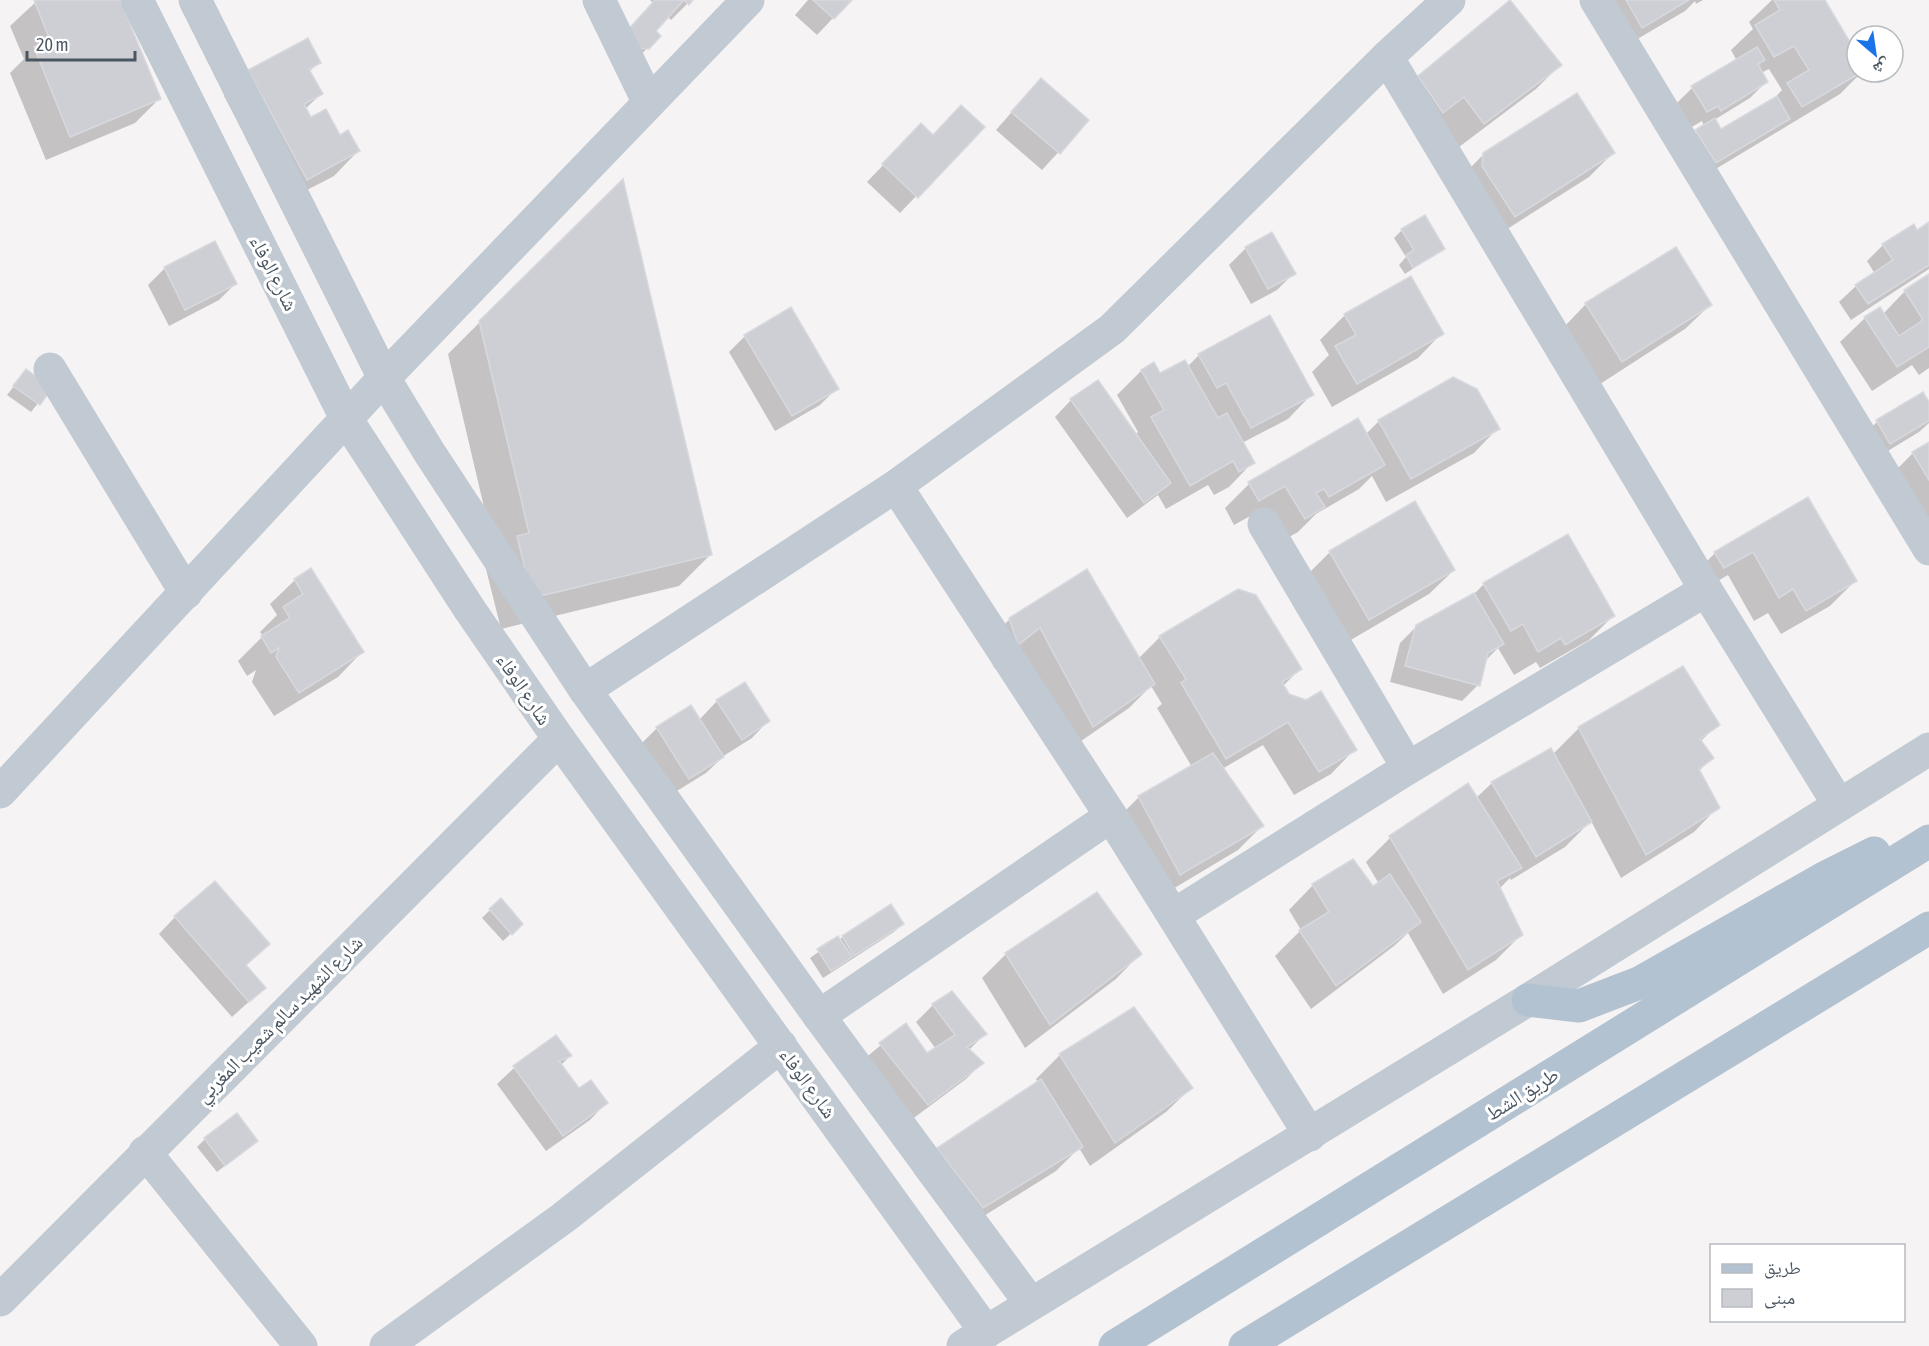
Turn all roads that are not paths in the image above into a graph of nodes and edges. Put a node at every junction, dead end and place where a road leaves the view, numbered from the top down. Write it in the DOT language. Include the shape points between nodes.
graph roads {
  1 [pos="137,0"];
  2 [pos="195,0"];
  3 [pos="599,0"];
  4 [pos="748,0"];
  5 [pos="1449,0"];
  6 [pos="1596,0"];
  7 [pos="1388,57"];
  8 [pos="648,100"];
  9 [pos="50,369"];
  10 [pos="384,378"];
  11 [pos="347,420"];
  12 [pos="896,486"];
  13 [pos="1264,524"];
  14 [pos="1929,549"];
  15 [pos="1706,590"];
  16 [pos="186,593"];
  17 [pos="585,690"];
  18 [pos="559,739"];
  19 [pos="1929,749"];
  20 [pos="1408,768"];
  21 [pos="0,792"];
  22 [pos="1839,805"];
  23 [pos="1111,816"];
  24 [pos="1929,826"];
  25 [pos="1929,841"];
  26 [pos="1174,915"];
  27 [pos="1929,928"];
  28 [pos="1528,1000"];
  29 [pos="819,1016"];
  30 [pos="781,1046"];
  31 [pos="1310,1135"];
  32 [pos="145,1152"];
  33 [pos="0,1300"];
  34 [pos="1031,1304"];
  35 [pos="974,1339"];
  36 [pos="301,1346"];
  37 [pos="386,1346"];
  38 [pos="1115,1346"];
  39 [pos="1245,1346"];
  1 -- 11 [label="street, شارع الوفاء"];
  2 -- 10 [label="street"];
  3 -- 8 [label="street"];
  4 -- 8 [label="street"];
  5 -- 7 [label="street"];
  6 -- 14 [label="street"];
  7 -- 12 [label="street" via="1112,330"];
  7 -- 15 [label="street"];
  8 -- 10 [label="street"];
  9 -- 16 [label="street"];
  10 -- 11 [label="street"];
  10 -- 17 [label="street"];
  11 -- 16 [label="street"];
  11 -- 18 [label="street, شارع الوفاء"];
  12 -- 17 [label="street"];
  12 -- 23 [label="street"];
  13 -- 20 [label="street"];
  15 -- 20 [label="street"];
  15 -- 22 [label="street"];
  16 -- 21 [label="street"];
  17 -- 29 [label="street"];
  18 -- 30 [label="street, شارع الوفاء"];
  18 -- 32 [label="street, شارع الشهيد سالم شعيب المغربي"];
  19 -- 22 [label="street"];
  20 -- 26 [label="street"];
  22 -- 28 [label="street"];
  23 -- 26 [label="street"];
  23 -- 29 [label="street"];
  24 -- 28 [label="main road" via="1824,878 1639,983 1579,1006"];
  25 -- 38 [label="main road, طريق الشط"];
  26 -- 31 [label="street"];
  27 -- 39 [label="main road"];
  28 -- 31 [label="street"];
  29 -- 34 [label="street"];
  30 -- 35 [label="street, شارع الوفاء"];
  30 -- 37 [label="street" via="562,1218"];
  31 -- 34 [label="street"];
  32 -- 33 [label="street, شارع الشهيد سالم شعيب المغربي"];
  32 -- 36 [label="street"];
  34 -- 35 [label="street"];
}
